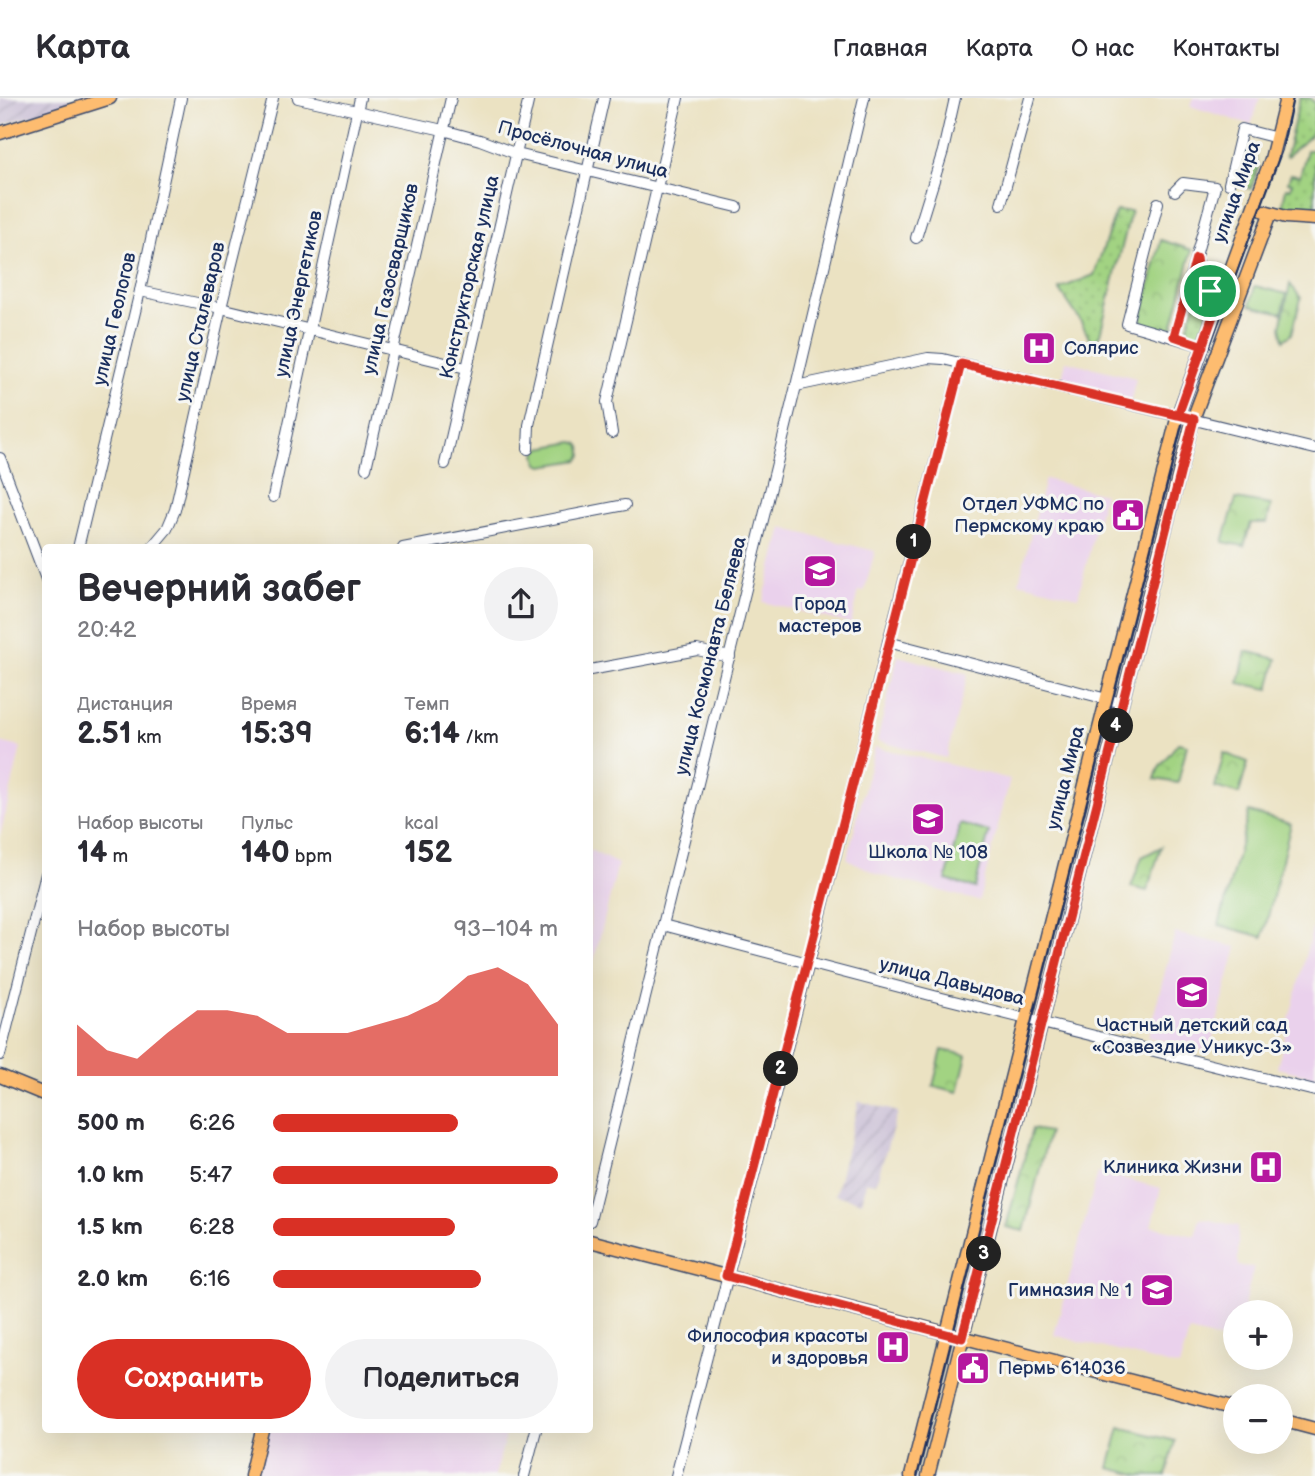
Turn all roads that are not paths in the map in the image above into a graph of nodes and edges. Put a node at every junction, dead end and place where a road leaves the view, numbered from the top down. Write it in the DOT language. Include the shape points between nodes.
graph roads {
  1 [pos="110,98"];
  2 [pos="181,98"];
  3 [pos="273,98"];
  4 [pos="298,98"];
  5 [pos="360,98"];
  6 [pos="451,98"];
  7 [pos="529,98"];
  8 [pos="604,98"];
  9 [pos="678,98"];
  10 [pos="864,98"];
  11 [pos="955,98"];
  12 [pos="1030,98"];
  13 [pos="1286,98"];
  14 [pos="81,102"];
  15 [pos="357,111"];
  16 [pos="443,130"];
  17 [pos="0,133"];
  18 [pos="1278,138"];
  19 [pos="517,154"];
  20 [pos="588,171"];
  21 [pos="1229,184"];
  22 [pos="657,188"];
  23 [pos="1175,191"];
  24 [pos="1158,203"];
  25 [pos="1001,204"];
  26 [pos="737,207"];
  27 [pos="1252,207"];
  28 [pos="1270,214"];
  29 [pos="1315,219"];
  30 [pos="916,239"];
  31 [pos="1196,258"];
  32 [pos="140,291"];
  33 [pos="1220,296"];
  34 [pos="221,307"];
  35 [pos="310,329"];
  36 [pos="1174,336"];
  37 [pos="1203,346"];
  38 [pos="394,349"];
  39 [pos="961,364"];
  40 [pos="466,368"];
  41 [pos="796,386"];
  42 [pos="1178,415"];
  43 [pos="1194,419"];
  44 [pos="612,433"];
  45 [pos="528,449"];
  46 [pos="1315,449"];
  47 [pos="0,458"];
  48 [pos="445,464"];
  49 [pos="366,468"];
  50 [pos="273,497"];
  51 [pos="625,505"];
  52 [pos="79,544"];
  53 [pos="155,544"];
  54 [pos="424,544"];
  55 [pos="42,568"];
  56 [pos="888,642"];
  57 [pos="730,657"];
  58 [pos="593,669"];
  59 [pos="1106,699"];
  60 [pos="1122,703"];
  61 [pos="42,890"];
  62 [pos="663,925"];
  63 [pos="809,963"];
  64 [pos="1026,1019"];
  65 [pos="1041,1023"];
  66 [pos="0,1055"];
  67 [pos="0,1076"];
  68 [pos="1315,1091"];
  69 [pos="42,1093"];
  70 [pos="593,1209"];
  71 [pos="593,1242"];
  72 [pos="726,1276"];
  73 [pos="947,1334"];
  74 [pos="962,1338"];
  75 [pos="1223,1405"];
  76 [pos="1293,1423"];
  77 [pos="1315,1429"];
  78 [pos="261,1433"];
  79 [pos="535,1433"];
  80 [pos="251,1476"];
  81 [pos="524,1476"];
  82 [pos="676,1476"];
  83 [pos="911,1476"];
  84 [pos="928,1476"];
  1 -- 14 [label="main road"];
  2 -- 32 [label="street, улица Геологов"];
  3 -- 34 [label="street, улица Сталеваров"];
  4 -- 15 [label="street, Просёлочная улица"];
  5 -- 15 [label="street, улица Энергетиков"];
  6 -- 16 [label="street, улица Газосварщиков"];
  7 -- 19 [label="street, Конструкторская улица"];
  8 -- 20 [label="street"];
  9 -- 22 [label="street"];
  10 -- 41 [label="street, улица Космонавта Беляева"];
  11 -- 30 [label="street"];
  12 -- 25 [label="street"];
  13 -- 18 [label="main road, улица Мира"];
  14 -- 17 [label="main road"];
  15 -- 16 [label="street, Просёлочная улица"];
  15 -- 35 [label="street, улица Энергетиков"];
  16 -- 19 [label="street, Просёлочная улица"];
  16 -- 38 [label="street, улица Газосварщиков"];
  18 -- 21 [label="street" via="1242,129"];
  18 -- 27 [label="main road, улица Мира"];
  19 -- 20 [label="street, Просёлочная улица"];
  19 -- 40 [label="street, Конструкторская улица"];
  20 -- 22 [label="street, Просёлочная улица"];
  20 -- 45 [label="street" via="528,425"];
  22 -- 26 [label="street, Просёлочная улица"];
  22 -- 44 [label="street" via="607,402"];
  23 -- 31 [label="street" via="1183,183 1215,187"];
  24 -- 36 [label="street" via="1127,324"];
  27 -- 28 [label="main road"];
  27 -- 33 [label="main road, улица Мира"];
  28 -- 29 [label="main road"];
  28 -- 43 [label="main road, улица Мира"];
  31 -- 33 [label="street" via="1203,286"];
  31 -- 36 [label="street"];
  32 -- 34 [label="street"];
  32 -- 52 [label="street, улица Геологов"];
  33 -- 37 [label="main road, улица Мира"];
  34 -- 35 [label="street"];
  34 -- 53 [label="street, улица Сталеваров" via="175,510"];
  35 -- 38 [label="street"];
  35 -- 50 [label="street, улица Энергетиков"];
  36 -- 37 [label="street"];
  37 -- 42 [label="main road, улица Мира"];
  38 -- 40 [label="street"];
  38 -- 49 [label="street, улица Газосварщиков"];
  39 -- 41 [label="street" via="928,358"];
  39 -- 42 [label="street"];
  39 -- 56 [label="street"];
  40 -- 48 [label="street, Конструкторская улица"];
  41 -- 57 [label="street, улица Космонавта Беляева"];
  42 -- 43 [label="street"];
  42 -- 59 [label="main road, улица Мира"];
  43 -- 46 [label="street"];
  43 -- 60 [label="main road, улица Мира"];
  47 -- 55 [label="street"];
  51 -- 54 [label="street"];
  56 -- 59 [label="street"];
  56 -- 63 [label="street"];
  57 -- 58 [label="street" via="697,650"];
  57 -- 62 [label="street, улица Космонавта Беляева"];
  59 -- 60 [label="street"];
  59 -- 64 [label="main road, улица Мира"];
  60 -- 65 [label="main road, улица Мира"];
  61 -- 66 [label="street"];
  62 -- 63 [label="street, улица Давыдова"];
  62 -- 70 [label="street, улица Космонавта Беляева"];
  63 -- 64 [label="street, улица Давыдова"];
  63 -- 72 [label="street"];
  64 -- 65 [label="street, улица Давыдова"];
  64 -- 73 [label="main road, улица Мира"];
  65 -- 68 [label="street, улица Давыдова"];
  65 -- 74 [label="main road, улица Мира"];
  67 -- 69 [label="main road"];
  71 -- 72 [label="main road"];
  72 -- 73 [label="main road"];
  72 -- 82 [label="street"];
  73 -- 74 [label="main road"];
  73 -- 83 [label="main road, улица Мира"];
  74 -- 75 [label="main road"];
  74 -- 84 [label="main road, улица Мира"];
  76 -- 77 [label="main road"];
  78 -- 80 [label="main road"];
  79 -- 81 [label="street"];
}
